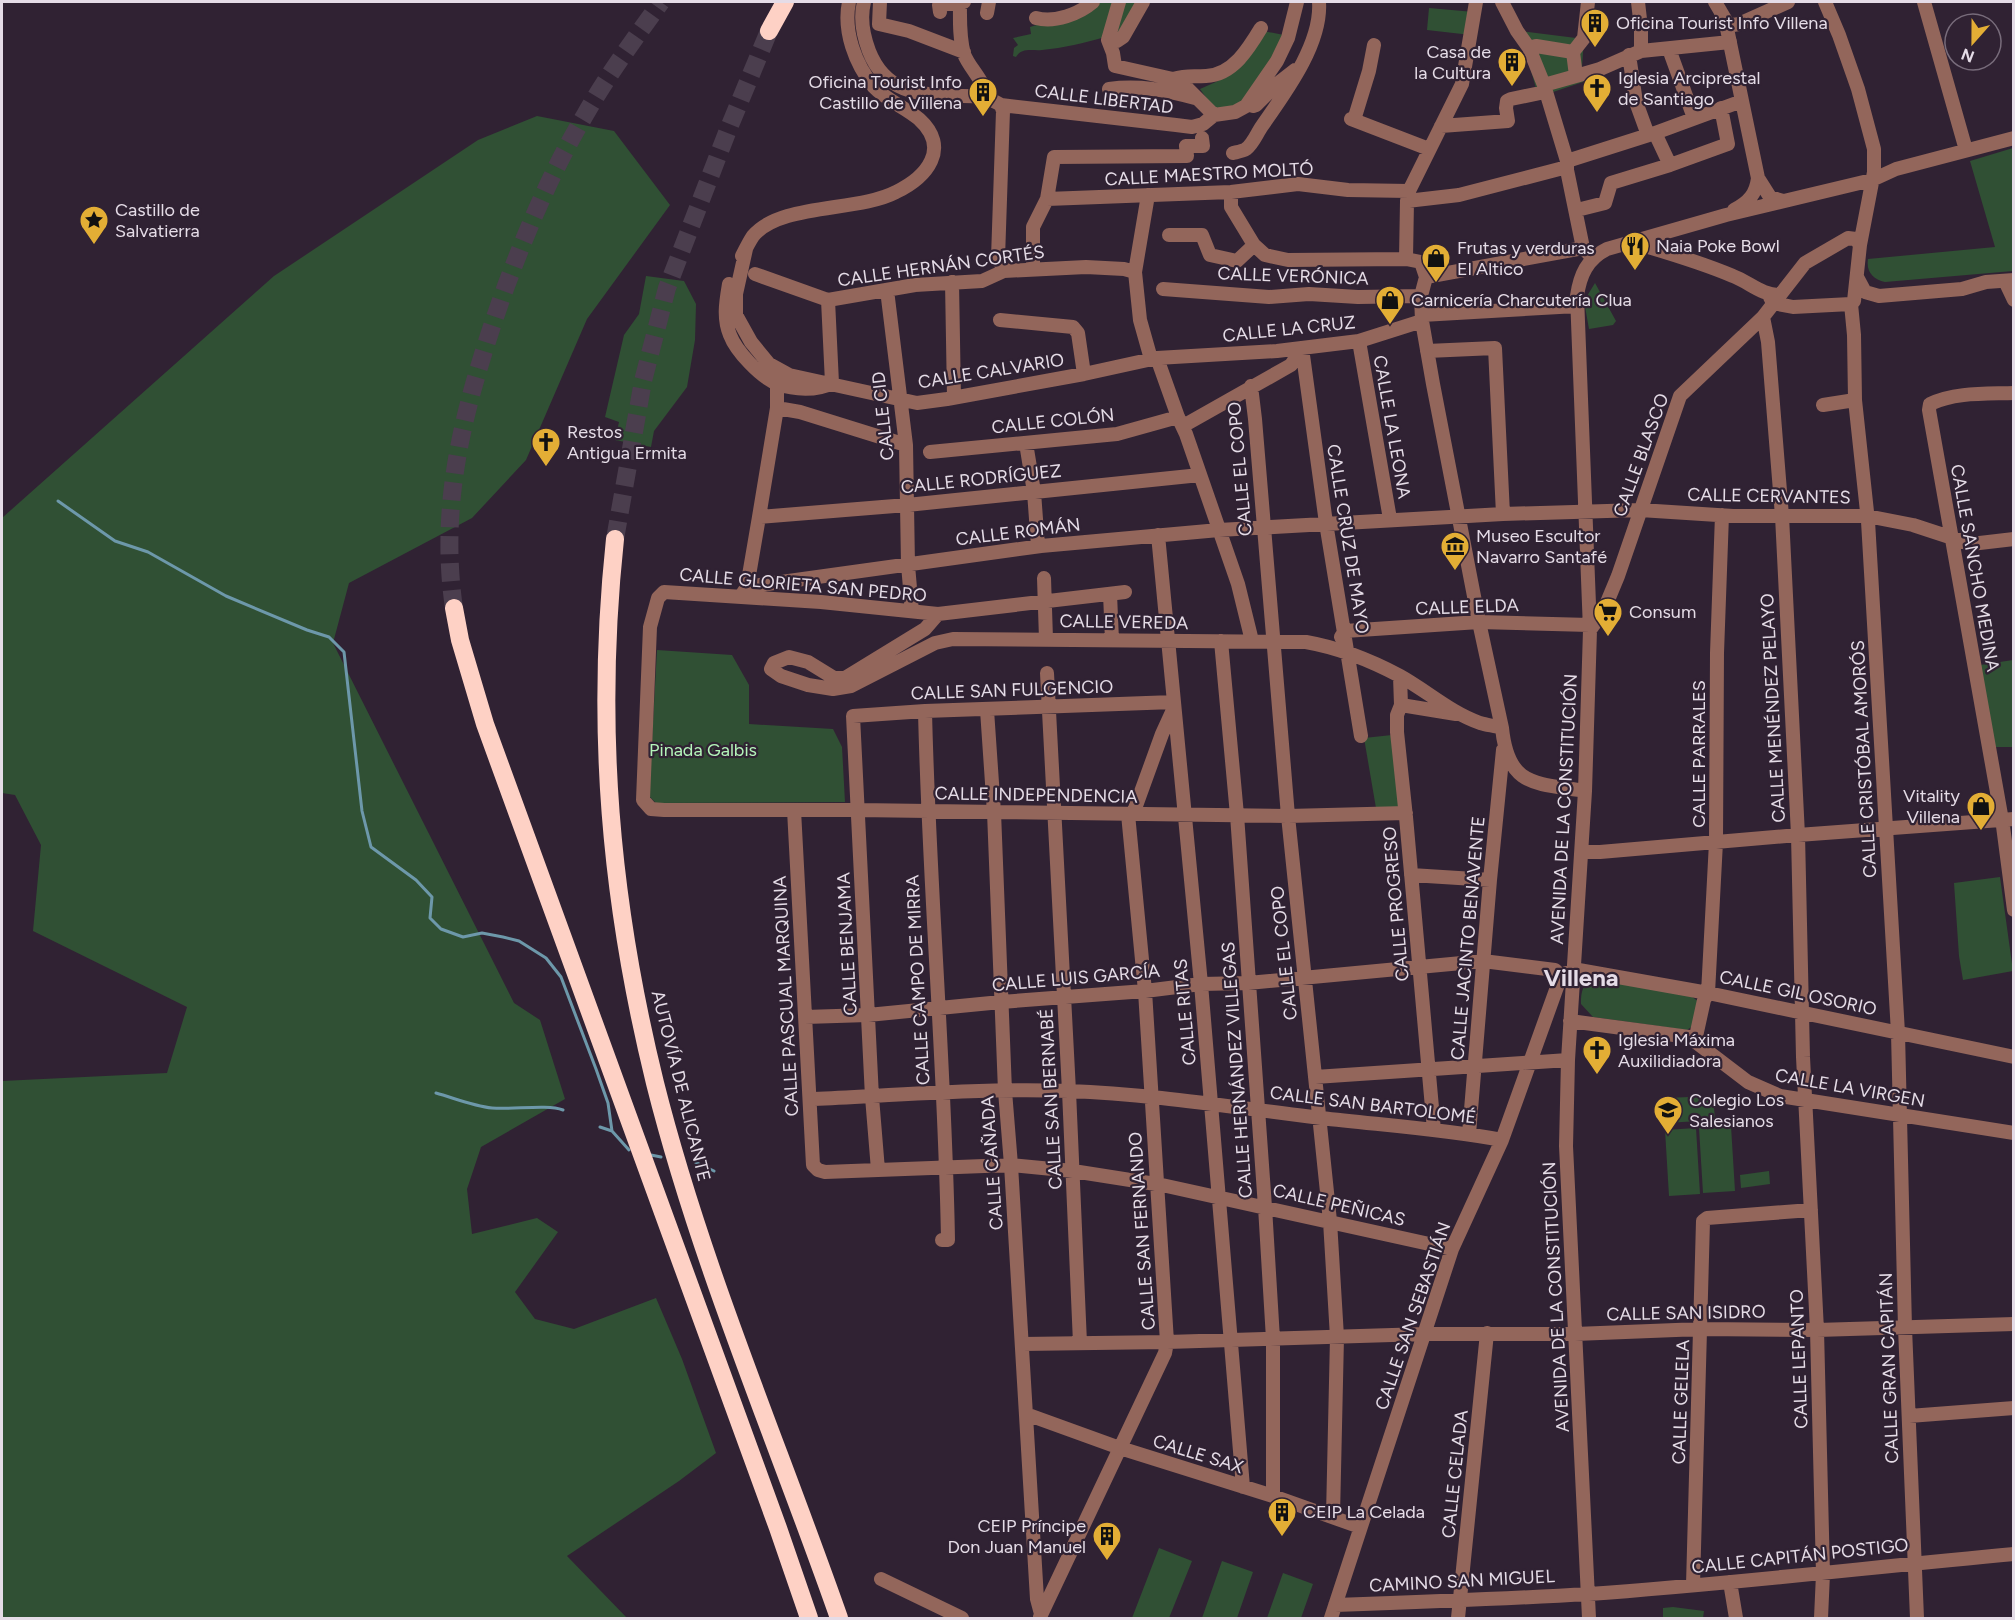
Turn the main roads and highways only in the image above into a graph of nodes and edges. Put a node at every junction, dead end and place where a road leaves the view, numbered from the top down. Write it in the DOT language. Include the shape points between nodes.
graph roads {
  1 [pos="785,2"];
  2 [pos="769,31"];
  3 [pos="615,539"];
  4 [pos="454,608"];
  5 [pos="809,1618"];
  6 [pos="839,1618"];
  1 -- 2 [label="highway"];
  3 -- 6 [label="highway, AUTOVÍA DE ALICANTE" via="606,658 608,795 622,919 636,997 683,1183"];
  4 -- 5 [label="highway" via="485,724"];
}
